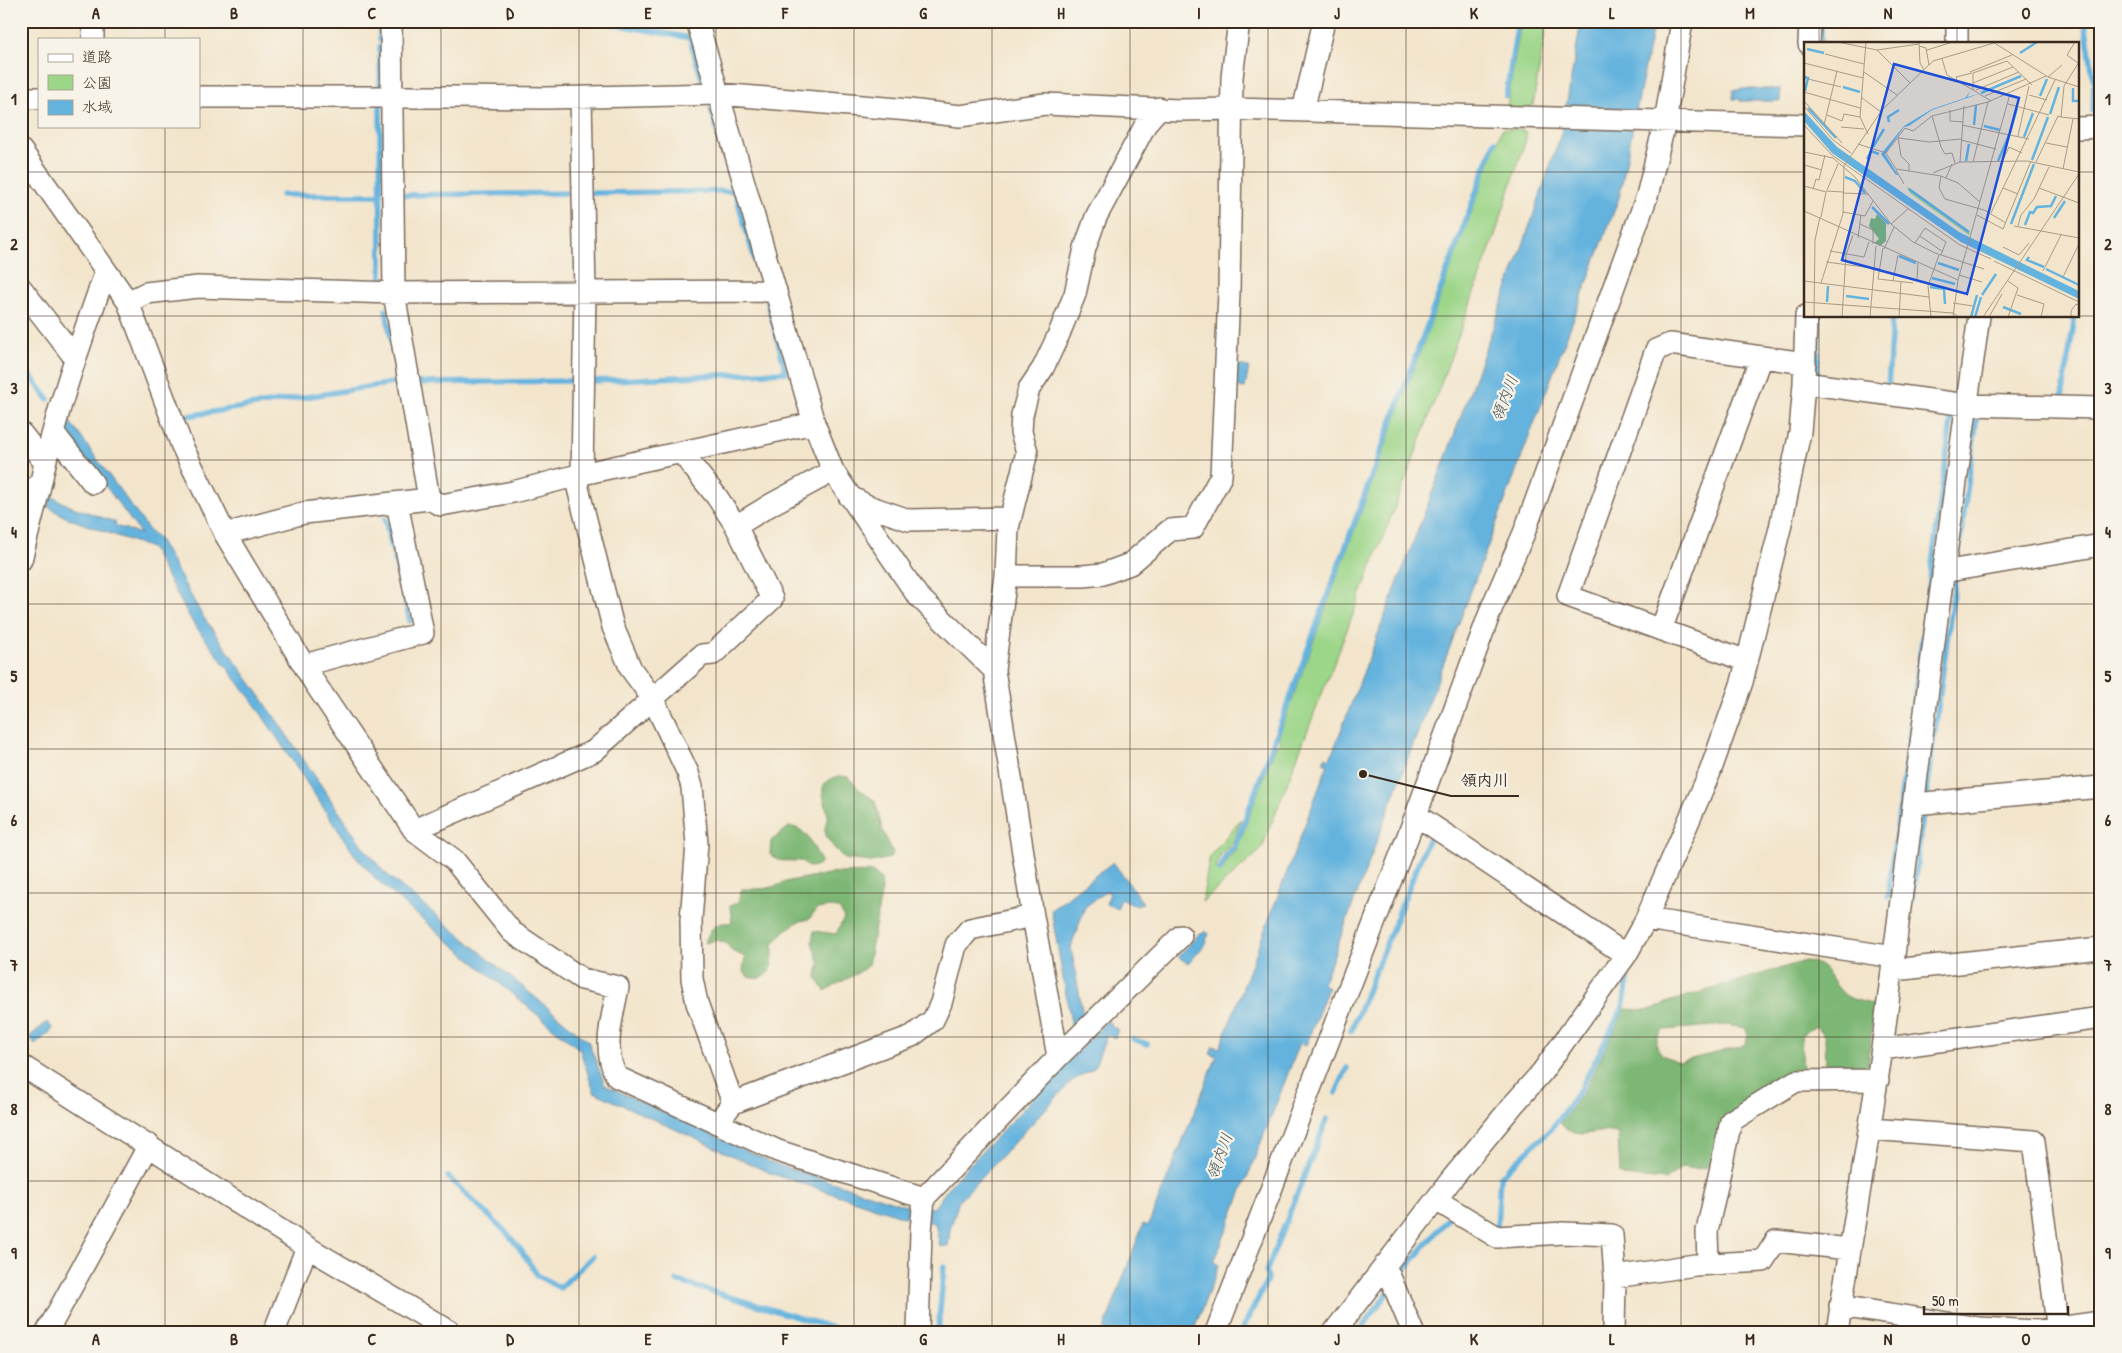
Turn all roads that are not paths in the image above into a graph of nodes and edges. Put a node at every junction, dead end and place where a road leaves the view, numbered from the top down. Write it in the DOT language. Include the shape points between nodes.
graph roads {
  1 [pos="93,21"];
  2 [pos="392,21"];
  3 [pos="697,21"];
  4 [pos="1239,21"];
  5 [pos="1324,21"];
  6 [pos="1682,21"];
  7 [pos="1810,21"];
  8 [pos="1958,21"];
  9 [pos="93,38"];
  10 [pos="1809,42"];
  11 [pos="1957,42"];
  12 [pos="719,94"];
  13 [pos="200,97"];
  14 [pos="391,97"];
  15 [pos="21,98"];
  16 [pos="38,98"];
  17 [pos="582,98"];
  18 [pos="1159,108"];
  19 [pos="1232,109"];
  20 [pos="1303,112"];
  21 [pos="1666,122"];
  22 [pos="1804,126"];
  23 [pos="2101,127"];
  24 [pos="2080,128"];
  25 [pos="21,150"];
  26 [pos="106,271"];
  27 [pos="21,288"];
  28 [pos="776,290"];
  29 [pos="585,292"];
  30 [pos="394,293"];
  31 [pos="128,302"];
  32 [pos="1806,318"];
  33 [pos="1979,318"];
  34 [pos="1762,357"];
  35 [pos="75,358"];
  36 [pos="1804,373"];
  37 [pos="1967,405"];
  38 [pos="2101,408"];
  39 [pos="814,423"];
  40 [pos="21,432"];
  41 [pos="53,432"];
  42 [pos="681,452"];
  43 [pos="45,463"];
  44 [pos="833,471"];
  45 [pos="579,475"];
  46 [pos="93,482"];
  47 [pos="31,489"];
  48 [pos="849,496"];
  49 [pos="429,499"];
  50 [pos="397,502"];
  51 [pos="1011,518"];
  52 [pos="736,526"];
  53 [pos="226,534"];
  54 [pos="2101,545"];
  55 [pos="21,560"];
  56 [pos="1943,572"];
  57 [pos="1006,576"];
  58 [pos="1661,630"];
  59 [pos="1747,660"];
  60 [pos="304,665"];
  61 [pos="994,670"];
  62 [pos="653,699"];
  63 [pos="2101,787"];
  64 [pos="1914,804"];
  65 [pos="1416,815"];
  66 [pos="414,830"];
  67 [pos="1033,916"];
  68 [pos="1646,919"];
  69 [pos="1181,936"];
  70 [pos="2101,948"];
  71 [pos="1626,955"];
  72 [pos="1894,964"];
  73 [pos="2101,1018"];
  74 [pos="1882,1049"];
  75 [pos="1058,1057"];
  76 [pos="21,1065"];
  77 [pos="1878,1080"];
  78 [pos="733,1102"];
  79 [pos="718,1122"];
  80 [pos="1870,1129"];
  81 [pos="149,1145"];
  82 [pos="1436,1200"];
  83 [pos="922,1209"];
  84 [pos="307,1247"];
  85 [pos="1849,1249"];
  86 [pos="1708,1264"];
  87 [pos="1386,1265"];
  88 [pos="1615,1277"];
  89 [pos="1840,1306"];
  90 [pos="2101,1322"];
  91 [pos="2058,1330"];
  92 [pos="47,1332"];
  93 [pos="274,1332"];
  94 [pos="451,1332"];
  95 [pos="918,1332"];
  96 [pos="1216,1332"];
  97 [pos="1334,1332"];
  98 [pos="1412,1332"];
  99 [pos="1614,1332"];
  100 [pos="1836,1332"];
  1 -- 9 [label="street"];
  2 -- 14 [label="street"];
  3 -- 12 [label="street"];
  4 -- 19 [label="street" via="1232,77"];
  5 -- 20 [label="street"];
  6 -- 21 [label="street"];
  7 -- 10 [label="street"];
  8 -- 11 [label="street"];
  12 -- 17 [label="street"];
  12 -- 18 [label="street" via="960,116 1045,104"];
  12 -- 28 [label="street"];
  13 -- 14 [label="street"];
  14 -- 17 [label="street"];
  14 -- 30 [label="street"];
  15 -- 16 [label="street"];
  17 -- 29 [label="street"];
  18 -- 19 [label="street"];
  18 -- 51 [label="street" via="1147,122 1096,217 1075,294 1043,368 1029,389 1021,432 1027,452"];
  19 -- 20 [label="street"];
  19 -- 57 [label="street" via="1229,293 1221,476 1193,528 1170,530 1130,564 1103,574 1083,576"];
  20 -- 21 [label="street"];
  21 -- 22 [label="street"];
  21 -- 65 [label="street" via="1646,196 1524,533 1492,607"];
  23 -- 24 [label="street"];
  25 -- 26 [label="street"];
  26 -- 31 [label="street"];
  26 -- 35 [label="street"];
  27 -- 35 [label="street"];
  28 -- 29 [label="street"];
  28 -- 39 [label="street"];
  29 -- 30 [label="street"];
  29 -- 45 [label="street"];
  30 -- 31 [label="street" via="198,288 146,293"];
  30 -- 49 [label="street"];
  31 -- 53 [label="street" via="182,446"];
  32 -- 36 [label="street"];
  33 -- 37 [label="street"];
  34 -- 36 [label="street"];
  34 -- 58 [label="street"];
  34 -- 58 [label="street" via="1670,344 1656,350 1568,596"];
  35 -- 41 [label="street"];
  36 -- 37 [label="street"];
  36 -- 59 [label="street" via="1800,432"];
  37 -- 38 [label="street"];
  37 -- 56 [label="street"];
  39 -- 42 [label="street"];
  39 -- 44 [label="street"];
  40 -- 43 [label="street"];
  41 -- 43 [label="street"];
  41 -- 46 [label="street"];
  42 -- 45 [label="street"];
  42 -- 52 [label="street" via="717,496"];
  43 -- 47 [label="street"];
  44 -- 48 [label="street"];
  44 -- 52 [label="street"];
  45 -- 49 [label="street" via="442,505"];
  45 -- 62 [label="street" via="613,627 631,668"];
  47 -- 55 [label="street"];
  48 -- 51 [label="street" via="909,520"];
  48 -- 61 [label="street" via="917,595"];
  49 -- 50 [label="street"];
  50 -- 53 [label="street" via="304,513"];
  50 -- 60 [label="street" via="423,633"];
  51 -- 57 [label="street"];
  52 -- 62 [label="street" via="772,599 713,654 702,655"];
  53 -- 60 [label="street"];
  54 -- 56 [label="street"];
  56 -- 64 [label="street"];
  57 -- 61 [label="street"];
  58 -- 59 [label="street"];
  59 -- 68 [label="street" via="1710,772"];
  60 -- 66 [label="street"];
  61 -- 67 [label="street"];
  62 -- 66 [label="street" via="594,751"];
  62 -- 78 [label="street" via="692,787 698,844 691,920 692,979 697,1003"];
  63 -- 64 [label="street"];
  64 -- 72 [label="street"];
  65 -- 71 [label="street"];
  65 -- 96 [label="street"];
  66 -- 79 [label="street" via="454,860 512,932 582,979 618,987 608,1049 613,1070 618,1076"];
  67 -- 75 [label="street"];
  67 -- 78 [label="street" via="970,929 956,945 941,1003 933,1020 912,1036"];
  68 -- 71 [label="street"];
  68 -- 72 [label="street"];
  69 -- 75 [label="street"];
  70 -- 72 [label="street"];
  71 -- 82 [label="street" via="1542,1072"];
  72 -- 74 [label="street"];
  73 -- 74 [label="street"];
  74 -- 77 [label="street"];
  75 -- 83 [label="street"];
  76 -- 81 [label="street"];
  77 -- 80 [label="street"];
  77 -- 86 [label="street" via="1796,1081 1731,1121 1707,1231"];
  78 -- 79 [label="street"];
  79 -- 83 [label="street" via="778,1151"];
  80 -- 85 [label="street"];
  80 -- 91 [label="street" via="2034,1140"];
  81 -- 84 [label="street"];
  81 -- 92 [label="street"];
  82 -- 87 [label="street"];
  82 -- 88 [label="street" via="1497,1237 1562,1233 1612,1235"];
  83 -- 95 [label="street"];
  84 -- 93 [label="street"];
  84 -- 94 [label="street"];
  85 -- 86 [label="street" via="1776,1241 1764,1261"];
  85 -- 89 [label="street"];
  86 -- 88 [label="street"];
  87 -- 97 [label="street"];
  87 -- 98 [label="street"];
  88 -- 99 [label="street"];
  89 -- 91 [label="street" via="1979,1328"];
  89 -- 100 [label="street"];
  90 -- 91 [label="street"];
}
